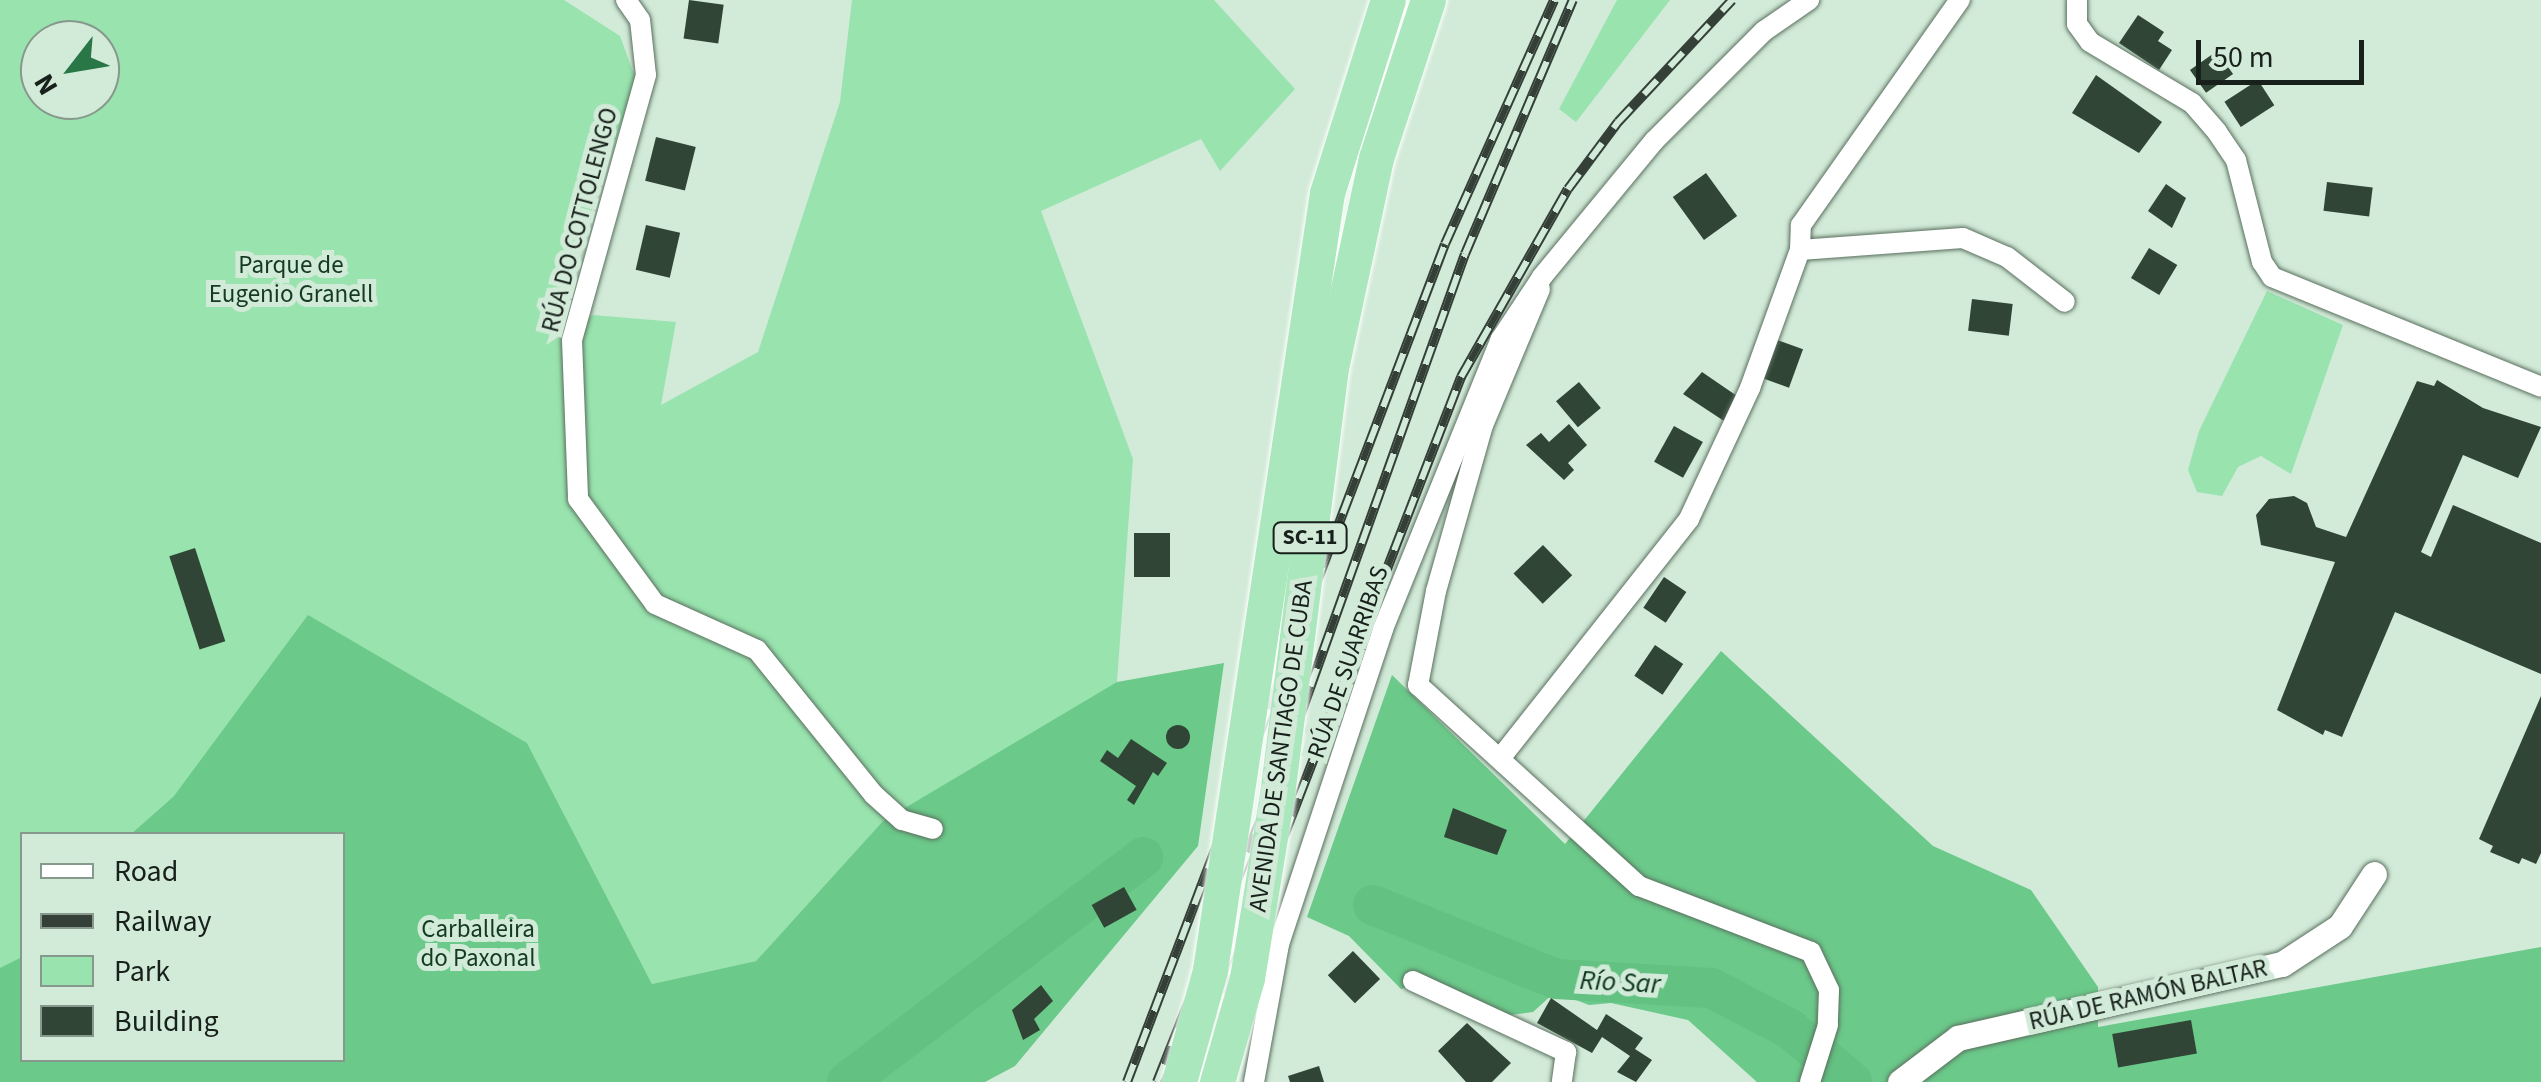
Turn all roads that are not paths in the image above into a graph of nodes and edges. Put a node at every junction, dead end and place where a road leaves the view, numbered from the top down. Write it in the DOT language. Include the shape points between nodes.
graph roads {
  1 [pos="626,0"];
  2 [pos="1388,0"];
  3 [pos="1428,0"];
  4 [pos="1809,0"];
  5 [pos="1960,0"];
  6 [pos="2077,0"];
  7 [pos="1800,250"];
  8 [pos="1542,277"];
  9 [pos="2065,302"];
  10 [pos="2541,387"];
  11 [pos="1502,756"];
  12 [pos="934,829"];
  13 [pos="2374,874"];
  14 [pos="1413,981"];
  15 [pos="1180,1082"];
  16 [pos="1217,1082"];
  17 [pos="1254,1082"];
  18 [pos="1562,1082"];
  19 [pos="1810,1082"];
  20 [pos="1900,1082"];
  1 -- 12 [label="street, RÚA DO COTTOLENGO" via="642,29 646,75 572,340 578,499 655,604 757,650 873,794 902,820"];
  2 -- 15 [label="highway, AVENIDA DE SANTIAGO DE CUBA / SC-11, bridge" via="1326,193 1210,970"];
  3 -- 16 [label="highway, AVENIDA DE SANTIAGO DE CUBA / SC-11, bridge" via="1376,158 1330,368 1277,795 1247,978"];
  4 -- 8 [label="street, RÚA DE SUARRIBAS" via="1764,30 1654,142"];
  5 -- 7 [label="street" via="1801,226"];
  6 -- 10 [label="street" via="2076,24 2090,42 2192,103 2217,132 2236,160 2262,262 2272,276"];
  7 -- 9 [label="street" via="1963,238 2007,257"];
  7 -- 11 [label="street" via="1750,388 1690,519"];
  8 -- 11 [label="street, RÚA DE SUARRIBAS" via="1538,302 1483,425 1417,672 1425,697"];
  8 -- 17 [label="street, RÚA DE SUARRIBAS" via="1493,357 1383,630 1279,944"];
  11 -- 19 [label="street, RÚA DE SUARRIBAS" via="1639,886 1811,952 1829,990"];
  13 -- 20 [label="street, RÚA DE RAMÓN BALTAR" via="2340,926 2282,964 1958,1038"];
  14 -- 18 [label="street" via="1566,1052"];
}
